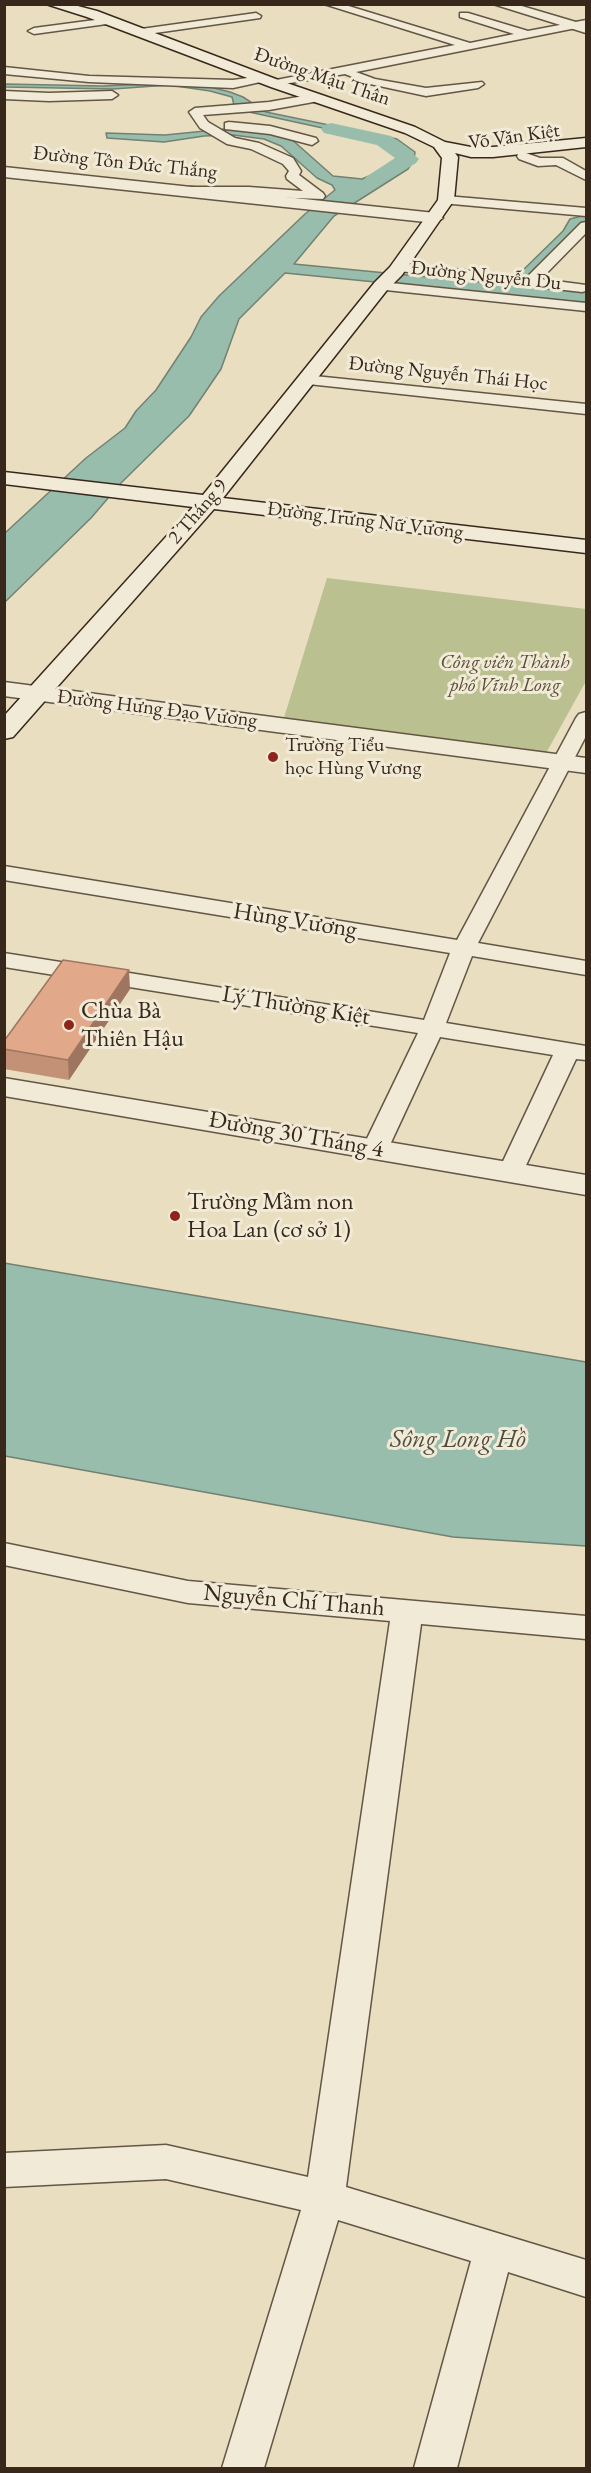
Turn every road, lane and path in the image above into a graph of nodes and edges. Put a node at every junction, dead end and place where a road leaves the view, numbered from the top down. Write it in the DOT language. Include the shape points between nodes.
graph roads {
  1 [pos="52,4"];
  2 [pos="329,4"];
  3 [pos="499,4"];
  4 [pos="464,15"];
  5 [pos="256,16"];
  6 [pos="110,21"];
  7 [pos="583,26"];
  8 [pos="34,31"];
  9 [pos="141,32"];
  10 [pos="529,34"];
  11 [pos="470,47"];
  12 [pos="4,70"];
  13 [pos="342,71"];
  14 [pos="268,82"];
  15 [pos="478,84"];
  16 [pos="155,94"];
  17 [pos="171,94"];
  18 [pos="4,95"];
  19 [pos="125,95"];
  20 [pos="315,98"];
  21 [pos="188,100"];
  22 [pos="195,112"];
  23 [pos="204,125"];
  24 [pos="312,141"];
  25 [pos="586,142"];
  26 [pos="586,148"];
  27 [pos="515,155"];
  28 [pos="446,158"];
  29 [pos="4,172"];
  30 [pos="586,176"];
  31 [pos="189,191"];
  32 [pos="446,200"];
  33 [pos="585,216"];
  34 [pos="435,218"];
  35 [pos="389,277"];
  36 [pos="531,282"];
  37 [pos="586,288"];
  38 [pos="586,307"];
  39 [pos="306,380"];
  40 [pos="586,409"];
  41 [pos="4,478"];
  42 [pos="208,503"];
  43 [pos="586,548"];
  44 [pos="9,689"];
  45 [pos="38,694"];
  46 [pos="586,718"];
  47 [pos="4,732"];
  48 [pos="575,764"];
  49 [pos="4,873"];
  50 [pos="464,948"];
  51 [pos="4,960"];
  52 [pos="586,968"];
  53 [pos="432,1029"];
  54 [pos="577,1052"];
  55 [pos="4,1087"];
  56 [pos="375,1149"];
  57 [pos="511,1172"];
  58 [pos="586,1185"];
  59 [pos="4,1554"];
  60 [pos="407,1611"];
  61 [pos="586,1627"];
  62 [pos="4,2170"];
  63 [pos="325,2198"];
  64 [pos="494,2250"];
  65 [pos="586,2278"];
  66 [pos="243,2469"];
  67 [pos="436,2469"];
  1 -- 6 [label="main road, Đường Mậu Thân"];
  2 -- 11 [label="street"];
  3 -- 7 [label="main road"];
  4 -- 10 [label="street"];
  5 -- 9 [label="street"];
  6 -- 8 [label="street"];
  6 -- 9 [label="main road, Đường Mậu Thân"];
  7 -- 10 [label="street"];
  9 -- 14 [label="main road, Đường Mậu Thân"];
  10 -- 11 [label="street"];
  11 -- 13 [label="street"];
  12 -- 14 [label="street" via="89,79"];
  13 -- 14 [label="street"];
  13 -- 15 [label="street" via="426,92"];
  14 -- 20 [label="main road, Đường Mậu Thân"];
  16 -- 17 [label="street"];
  18 -- 19 [label="street"];
  20 -- 22 [label="street"];
  20 -- 28 [label="main road, Đường Mậu Thân" via="410,130"];
  21 -- 22 [label="street"];
  22 -- 23 [label="street"];
  23 -- 24 [label="street" via="270,130"];
  23 -- 31 [label="street" via="231,141 255,146 288,161 295,171 292,176 318,196"];
  25 -- 27 [label="main road, Võ Văn Kiệt"];
  26 -- 27 [label="main road, Võ Văn Kiệt"];
  27 -- 28 [label="main road"];
  27 -- 28 [label="main road, Võ Văn Kiệt" via="483,161"];
  27 -- 30 [label="street" via="538,162 558,160"];
  28 -- 32 [label="main road"];
  29 -- 31 [label="main road, Đường Tôn Đức Thắng"];
  31 -- 34 [label="main road, Đường Tôn Đức Thắng"];
  32 -- 33 [label="street"];
  32 -- 34 [label="main road"];
  33 -- 36 [label="street"];
  34 -- 35 [label="main road"];
  35 -- 36 [label="street" via="479,276"];
  35 -- 38 [label="street, Đường Nguyễn Du"];
  35 -- 39 [label="main road, 2 Tháng 9"];
  36 -- 37 [label="street"];
  39 -- 40 [label="street, Đường Nguyễn Thái Học"];
  39 -- 42 [label="main road, 2 Tháng 9"];
  41 -- 42 [label="main road, Đường Trưng Nữ Vương"];
  42 -- 43 [label="main road, Đường Trưng Nữ Vương"];
  42 -- 45 [label="main road, 2 Tháng 9"];
  44 -- 45 [label="main road, Đường Hưng Đạo Vương"];
  45 -- 47 [label="main road, 2 Tháng 9"];
  45 -- 48 [label="main road, Đường Hưng Đạo Vương"];
  46 -- 48 [label="street"];
  48 -- 50 [label="street"];
  49 -- 50 [label="street, Hùng Vương"];
  50 -- 52 [label="street, Hùng Vương"];
  50 -- 53 [label="street"];
  51 -- 53 [label="street, Lý Thường Kiệt"];
  53 -- 54 [label="street, Lý Thường Kiệt"];
  53 -- 56 [label="street"];
  54 -- 57 [label="street"];
  55 -- 56 [label="main road, Đường 30 Tháng 4"];
  56 -- 57 [label="main road, Đường 30 Tháng 4"];
  57 -- 58 [label="main road, Đường 30 Tháng 4"];
  59 -- 60 [label="street, Nguyễn Chí Thanh" via="188,1592"];
  60 -- 61 [label="street, Nguyễn Chí Thanh"];
  60 -- 63 [label="street"];
  62 -- 63 [label="street" via="166,2162"];
  63 -- 64 [label="street"];
  63 -- 66 [label="street"];
  64 -- 65 [label="street"];
  64 -- 67 [label="street"];
}
